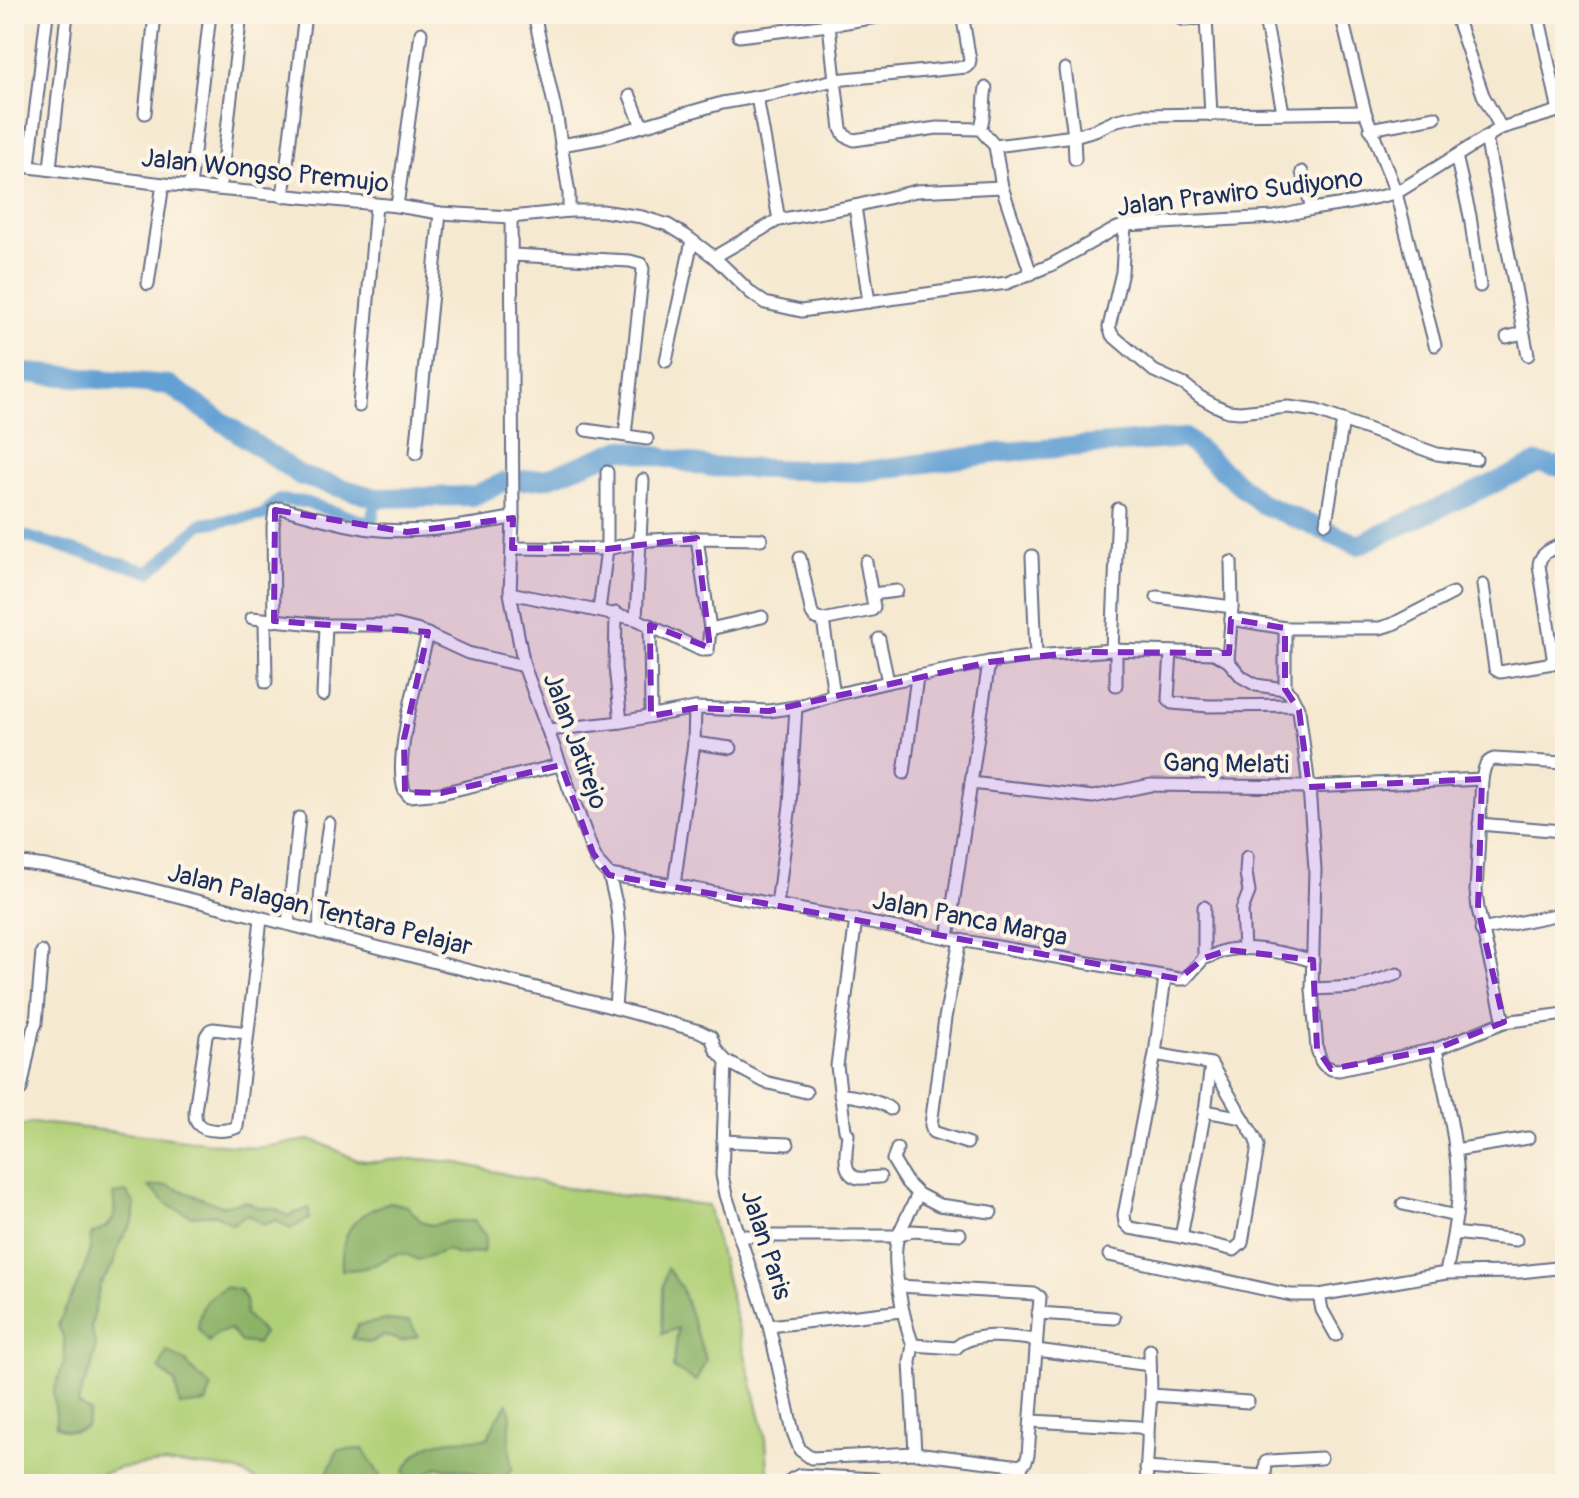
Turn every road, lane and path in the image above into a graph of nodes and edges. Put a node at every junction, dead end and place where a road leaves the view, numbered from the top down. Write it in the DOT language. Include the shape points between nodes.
graph roads {
  1 [pos="47,14"];
  2 [pos="67,14"];
  3 [pos="155,14"];
  4 [pos="210,14"];
  5 [pos="241,14"];
  6 [pos="305,14"];
  7 [pos="534,14"];
  8 [pos="894,14"];
  9 [pos="962,14"];
  10 [pos="1174,14"];
  11 [pos="1227,14"];
  12 [pos="1264,14"];
  13 [pos="1341,14"];
  14 [pos="1455,14"];
  15 [pos="1538,14"];
  16 [pos="1206,18"];
  17 [pos="827,20"];
  18 [pos="421,33"];
  19 [pos="739,36"];
  20 [pos="1065,69"];
  21 [pos="835,80"];
  22 [pos="986,88"];
  23 [pos="630,96"];
  24 [pos="757,97"];
  25 [pos="1562,110"];
  26 [pos="1283,112"];
  27 [pos="1365,112"];
  28 [pos="145,113"];
  29 [pos="1211,115"];
  30 [pos="1435,117"];
  31 [pos="642,126"];
  32 [pos="1501,128"];
  33 [pos="980,129"];
  34 [pos="1370,129"];
  35 [pos="1074,136"];
  36 [pos="1486,137"];
  37 [pos="561,145"];
  38 [pos="995,146"];
  39 [pos="1456,156"];
  40 [pos="1075,159"];
  41 [pos="14,165"];
  42 [pos="29,165"];
  43 [pos="50,168"];
  44 [pos="1302,172"];
  45 [pos="163,184"];
  46 [pos="190,187"];
  47 [pos="1002,187"];
  48 [pos="220,188"];
  49 [pos="1396,193"];
  50 [pos="283,196"];
  51 [pos="376,205"];
  52 [pos="397,206"];
  53 [pos="855,206"];
  54 [pos="1312,209"];
  55 [pos="569,211"];
  56 [pos="440,213"];
  57 [pos="511,217"];
  58 [pos="779,220"];
  59 [pos="1125,225"];
  60 [pos="692,241"];
  61 [pos="512,255"];
  62 [pos="714,257"];
  63 [pos="1031,274"];
  64 [pos="148,284"];
  65 [pos="1480,286"];
  66 [pos="869,302"];
  67 [pos="1523,333"];
  68 [pos="1507,337"];
  69 [pos="1435,345"];
  70 [pos="1528,355"];
  71 [pos="666,361"];
  72 [pos="359,406"];
  73 [pos="1343,420"];
  74 [pos="586,430"];
  75 [pos="625,435"];
  76 [pos="647,439"];
  77 [pos="416,453"];
  78 [pos="1476,459"];
  79 [pos="607,472"];
  80 [pos="643,480"];
  81 [pos="1118,509"];
  82 [pos="513,518"];
  83 [pos="1326,523"];
  84 [pos="697,538"];
  85 [pos="761,539"];
  86 [pos="641,541"];
  87 [pos="1565,543"];
  88 [pos="512,548"];
  89 [pos="607,549"];
  90 [pos="1032,556"];
  91 [pos="800,558"];
  92 [pos="866,562"];
  93 [pos="1231,562"];
  94 [pos="1483,585"];
  95 [pos="897,591"];
  96 [pos="510,593"];
  97 [pos="1453,593"];
  98 [pos="872,594"];
  99 [pos="1157,597"];
  100 [pos="599,610"];
  101 [pos="616,613"];
  102 [pos="1231,613"];
  103 [pos="762,617"];
  104 [pos="252,618"];
  105 [pos="636,619"];
  106 [pos="270,620"];
  107 [pos="823,620"];
  108 [pos="326,625"];
  109 [pos="650,625"];
  110 [pos="1285,628"];
  111 [pos="710,629"];
  112 [pos="428,634"];
  113 [pos="879,639"];
  114 [pos="1114,650"];
  115 [pos="1171,652"];
  116 [pos="1036,656"];
  117 [pos="1228,661"];
  118 [pos="989,662"];
  119 [pos="1561,664"];
  120 [pos="524,666"];
  121 [pos="917,677"];
  122 [pos="266,682"];
  123 [pos="888,682"];
  124 [pos="1116,685"];
  125 [pos="1285,689"];
  126 [pos="323,695"];
  127 [pos="834,695"];
  128 [pos="1297,705"];
  129 [pos="796,707"];
  130 [pos="695,708"];
  131 [pos="651,716"];
  132 [pos="621,722"];
  133 [pos="548,730"];
  134 [pos="694,743"];
  135 [pos="731,748"];
  136 [pos="1565,763"];
  137 [pos="560,765"];
  138 [pos="904,773"];
  139 [pos="1482,779"];
  140 [pos="971,783"];
  141 [pos="1309,787"];
  142 [pos="299,818"];
  143 [pos="329,823"];
  144 [pos="1479,824"];
  145 [pos="1562,831"];
  146 [pos="1247,857"];
  147 [pos="14,862"];
  148 [pos="609,875"];
  149 [pos="674,885"];
  150 [pos="777,905"];
  151 [pos="1204,907"];
  152 [pos="1565,913"];
  153 [pos="261,919"];
  154 [pos="856,919"];
  155 [pos="288,924"];
  156 [pos="1481,930"];
  157 [pos="320,933"];
  158 [pos="954,939"];
  159 [pos="1244,949"];
  160 [pos="42,952"];
  161 [pos="1204,958"];
  162 [pos="1313,961"];
  163 [pos="1397,974"];
  164 [pos="1165,977"];
  165 [pos="1312,989"];
  166 [pos="615,1008"];
  167 [pos="1565,1014"];
  168 [pos="1504,1022"];
  169 [pos="248,1033"];
  170 [pos="1436,1049"];
  171 [pos="1155,1054"];
  172 [pos="726,1061"];
  173 [pos="1211,1064"];
  174 [pos="806,1092"];
  175 [pos="14,1094"];
  176 [pos="840,1095"];
  177 [pos="890,1109"];
  178 [pos="1205,1111"];
  179 [pos="1243,1118"];
  180 [pos="1528,1138"];
  181 [pos="723,1141"];
  182 [pos="967,1143"];
  183 [pos="788,1144"];
  184 [pos="897,1149"];
  185 [pos="1455,1150"];
  186 [pos="880,1177"];
  187 [pos="918,1194"];
  188 [pos="1403,1204"];
  189 [pos="991,1212"];
  190 [pos="1456,1216"];
  191 [pos="1454,1233"];
  192 [pos="960,1234"];
  193 [pos="739,1236"];
  194 [pos="898,1236"];
  195 [pos="1181,1237"];
  196 [pos="1516,1240"];
  197 [pos="1109,1255"];
  198 [pos="1565,1267"];
  199 [pos="1446,1273"];
  200 [pos="899,1286"];
  201 [pos="1319,1295"];
  202 [pos="902,1311"];
  203 [pos="1038,1313"];
  204 [pos="1114,1318"];
  205 [pos="769,1326"];
  206 [pos="1336,1335"];
  207 [pos="913,1345"];
  208 [pos="1036,1345"];
  209 [pos="1150,1350"];
  210 [pos="1150,1365"];
  211 [pos="1151,1395"];
  212 [pos="1248,1402"];
  213 [pos="1032,1421"];
  214 [pos="1148,1430"];
  215 [pos="915,1453"];
  216 [pos="1321,1458"];
  217 [pos="1021,1466"];
  218 [pos="1146,1468"];
  219 [pos="1235,1480"];
  220 [pos="786,1484"];
  221 [pos="879,1484"];
  222 [pos="1022,1484"];
  223 [pos="1147,1484"];
  1 -- 42 [label="street"];
  2 -- 43 [label="street"];
  3 -- 28 [label="street"];
  4 -- 46 [label="street"];
  5 -- 48 [label="street"];
  6 -- 50 [label="street"];
  7 -- 37 [label="street"];
  8 -- 17 [label="street"];
  9 -- 21 [label="street" via="970,60 966,67"];
  10 -- 16 [label="street" via="1185,20"];
  11 -- 16 [label="street"];
  12 -- 26 [label="street"];
  13 -- 27 [label="street"];
  14 -- 32 [label="street" via="1483,95"];
  15 -- 25 [label="street"];
  16 -- 29 [label="street"];
  17 -- 19 [label="street"];
  17 -- 21 [label="street"];
  18 -- 52 [label="street"];
  20 -- 35 [label="street"];
  21 -- 24 [label="street"];
  21 -- 33 [label="street" via="841,129 849,139 937,128"];
  22 -- 33 [label="street"];
  23 -- 31 [label="street"];
  24 -- 31 [label="street"];
  24 -- 58 [label="street"];
  25 -- 32 [label="street, Jalan Prawiro Sudiyono"];
  26 -- 27 [label="street"];
  26 -- 29 [label="street"];
  27 -- 34 [label="street"];
  29 -- 35 [label="street" via="1141,115"];
  30 -- 34 [label="street"];
  31 -- 37 [label="street"];
  32 -- 36 [label="street, Jalan Prawiro Sudiyono"];
  33 -- 38 [label="street"];
  34 -- 49 [label="street"];
  35 -- 38 [label="street"];
  35 -- 40 [label="street"];
  36 -- 39 [label="street, Jalan Prawiro Sudiyono"];
  36 -- 67 [label="street"];
  37 -- 55 [label="street"];
  38 -- 47 [label="street"];
  39 -- 49 [label="street, Jalan Prawiro Sudiyono"];
  39 -- 65 [label="street"];
  41 -- 42 [label="street, Jalan Wongso Premujo"];
  42 -- 43 [label="street, Jalan Wongso Premujo"];
  43 -- 45 [label="street, Jalan Wongso Premujo"];
  44 -- 54 [label="street"];
  45 -- 46 [label="street, Jalan Wongso Premujo"];
  45 -- 64 [label="street"];
  46 -- 48 [label="street, Jalan Wongso Premujo"];
  47 -- 53 [label="street" via="916,191"];
  47 -- 63 [label="street"];
  48 -- 50 [label="street, Jalan Wongso Premujo"];
  49 -- 54 [label="street, Jalan Prawiro Sudiyono"];
  49 -- 69 [label="street"];
  50 -- 51 [label="street, Jalan Wongso Premujo"];
  51 -- 52 [label="street, Jalan Wongso Premujo"];
  51 -- 72 [label="street"];
  52 -- 56 [label="street, Jalan Wongso Premujo"];
  53 -- 58 [label="street"];
  53 -- 66 [label="street"];
  54 -- 59 [label="street, Jalan Prawiro Sudiyono" via="1275,217"];
  55 -- 57 [label="street, Jalan Prawiro Sudiyono"];
  55 -- 60 [label="street, Jalan Prawiro Sudiyono" via="642,217 668,225"];
  56 -- 57 [label="street, Jalan Wongso Premujo"];
  56 -- 77 [label="street"];
  57 -- 61 [label="street"];
  58 -- 62 [label="street"];
  59 -- 63 [label="street, Jalan Prawiro Sudiyono"];
  59 -- 73 [label="street" via="1112,335 1154,371 1228,411 1288,407"];
  60 -- 62 [label="street, Jalan Prawiro Sudiyono"];
  60 -- 71 [label="street"];
  61 -- 75 [label="street" via="641,264"];
  61 -- 82 [label="street, Jalan Jatirejo"];
  62 -- 66 [label="street, Jalan Prawiro Sudiyono" via="765,303 801,311"];
  63 -- 66 [label="street, Jalan Prawiro Sudiyono" via="1007,283"];
  67 -- 68 [label="street"];
  67 -- 70 [label="street"];
  73 -- 78 [label="street" via="1437,454"];
  73 -- 83 [label="street"];
  74 -- 75 [label="street"];
  75 -- 76 [label="street"];
  79 -- 89 [label="street"];
  80 -- 86 [label="street"];
  81 -- 114 [label="street"];
  82 -- 88 [label="street, Jalan Jatirejo"];
  82 -- 106 [label="street" via="407,532 275,510"];
  84 -- 85 [label="street"];
  84 -- 86 [label="street"];
  84 -- 111 [label="street"];
  86 -- 89 [label="street"];
  86 -- 105 [label="street"];
  87 -- 119 [label="street" via="1540,559"];
  88 -- 89 [label="street"];
  88 -- 96 [label="street, Jalan Jatirejo"];
  89 -- 100 [label="street"];
  90 -- 116 [label="street"];
  91 -- 107 [label="street" via="812,614"];
  92 -- 98 [label="street"];
  93 -- 102 [label="street"];
  94 -- 119 [label="street" via="1495,669"];
  95 -- 98 [label="street"];
  96 -- 100 [label="street"];
  96 -- 120 [label="street, Jalan Jatirejo"];
  97 -- 110 [label="street" via="1380,628"];
  98 -- 107 [label="street" via="871,611"];
  99 -- 102 [label="street"];
  100 -- 101 [label="street"];
  101 -- 105 [label="street"];
  101 -- 132 [label="street"];
  102 -- 110 [label="street"];
  102 -- 117 [label="street"];
  103 -- 111 [label="street"];
  104 -- 106 [label="street"];
  105 -- 109 [label="street"];
  106 -- 108 [label="street"];
  106 -- 122 [label="street"];
  107 -- 127 [label="street"];
  108 -- 112 [label="street" via="396,625"];
  108 -- 126 [label="street"];
  109 -- 111 [label="street" via="706,651"];
  109 -- 131 [label="street"];
  110 -- 125 [label="street"];
  112 -- 120 [label="street" via="468,653"];
  112 -- 137 [label="street" via="404,739 402,784 409,796"];
  113 -- 123 [label="street"];
  114 -- 115 [label="street"];
  114 -- 116 [label="street"];
  114 -- 124 [label="street"];
  115 -- 117 [label="street" via="1214,653"];
  115 -- 128 [label="street" via="1170,702"];
  116 -- 118 [label="street"];
  117 -- 125 [label="street" via="1256,685"];
  118 -- 121 [label="street"];
  118 -- 140 [label="street"];
  120 -- 133 [label="street, Jalan Jatirejo"];
  121 -- 123 [label="street"];
  121 -- 138 [label="street"];
  123 -- 127 [label="street"];
  125 -- 128 [label="street"];
  127 -- 129 [label="street"];
  128 -- 141 [label="street"];
  129 -- 130 [label="street"];
  129 -- 150 [label="street"];
  130 -- 131 [label="street"];
  130 -- 134 [label="street"];
  131 -- 132 [label="street"];
  132 -- 133 [label="street"];
  133 -- 137 [label="street, Jalan Jatirejo"];
  134 -- 135 [label="street"];
  134 -- 149 [label="street"];
  136 -- 139 [label="street" via="1488,760"];
  137 -- 148 [label="street, Jalan Jatirejo" via="593,853"];
  139 -- 141 [label="street, Gang Melati"];
  139 -- 144 [label="street"];
  140 -- 141 [label="street, Gang Melati" via="1093,797 1151,785"];
  140 -- 158 [label="street"];
  141 -- 162 [label="street" via="1315,869"];
  142 -- 155 [label="street"];
  143 -- 157 [label="street"];
  144 -- 145 [label="street"];
  144 -- 156 [label="street" via="1476,891"];
  146 -- 159 [label="street"];
  147 -- 153 [label="street, Jalan Palagan Tentara Pelajar" via="138,886"];
  148 -- 149 [label="street, Jalan Panca Marga"];
  148 -- 166 [label="street, Jalan Jatirejo" via="620,939"];
  149 -- 150 [label="street, Jalan Panca Marga"];
  150 -- 154 [label="street, Jalan Panca Marga"];
  151 -- 161 [label="street"];
  152 -- 156 [label="street"];
  153 -- 155 [label="street, Jalan Palagan Tentara Pelajar"];
  153 -- 169 [label="street"];
  154 -- 158 [label="street, Jalan Panca Marga"];
  154 -- 176 [label="street" via="837,1066"];
  155 -- 157 [label="street, Jalan Palagan Tentara Pelajar"];
  156 -- 168 [label="street"];
  157 -- 166 [label="street, Jalan Palagan Tentara Pelajar"];
  158 -- 164 [label="street, Jalan Panca Marga"];
  158 -- 182 [label="street" via="931,1125 933,1132"];
  159 -- 161 [label="street"];
  159 -- 162 [label="street"];
  160 -- 175 [label="street" via="36,1023 21,1089"];
  161 -- 164 [label="street" via="1185,979"];
  162 -- 165 [label="street"];
  163 -- 165 [label="street" via="1358,987"];
  164 -- 171 [label="street"];
  165 -- 170 [label="street" via="1317,1049 1331,1069"];
  166 -- 172 [label="street" via="699,1031 711,1037"];
  167 -- 168 [label="street"];
  168 -- 170 [label="street"];
  169 -- 169 [label="street" via="237,1127 203,1128 195,1111 206,1036 213,1029"];
  170 -- 185 [label="street"];
  171 -- 173 [label="street"];
  171 -- 195 [label="street" via="1125,1223"];
  172 -- 174 [label="street" via="765,1082"];
  172 -- 181 [label="street, Jalan Paris"];
  173 -- 178 [label="street"];
  173 -- 179 [label="street"];
  176 -- 177 [label="street"];
  176 -- 186 [label="street" via="848,1134 846,1168 858,1178"];
  178 -- 179 [label="street"];
  178 -- 195 [label="street"];
  179 -- 195 [label="street" via="1258,1146 1242,1243 1234,1250"];
  180 -- 185 [label="street"];
  181 -- 183 [label="street"];
  181 -- 193 [label="street, Jalan Paris" via="722,1175"];
  184 -- 187 [label="street" via="893,1160"];
  185 -- 190 [label="street"];
  187 -- 189 [label="street" via="939,1205"];
  187 -- 194 [label="street"];
  188 -- 190 [label="street"];
  190 -- 191 [label="street"];
  191 -- 196 [label="street"];
  191 -- 199 [label="street"];
  192 -- 194 [label="street" via="912,1231"];
  193 -- 194 [label="street"];
  193 -- 205 [label="street, Jalan Paris"];
  194 -- 200 [label="street"];
  197 -- 201 [label="street" via="1291,1295"];
  198 -- 199 [label="street"];
  199 -- 201 [label="street"];
  200 -- 202 [label="street"];
  200 -- 203 [label="street" via="1037,1296"];
  201 -- 206 [label="street"];
  202 -- 205 [label="street"];
  202 -- 207 [label="street"];
  203 -- 204 [label="street"];
  203 -- 208 [label="street"];
  205 -- 215 [label="street, Jalan Paris" via="800,1450 811,1458"];
  207 -- 208 [label="street" via="956,1348 970,1337"];
  207 -- 215 [label="street"];
  208 -- 210 [label="street"];
  208 -- 213 [label="street"];
  209 -- 210 [label="street"];
  210 -- 211 [label="street"];
  211 -- 212 [label="street"];
  211 -- 214 [label="street"];
  213 -- 214 [label="street"];
  213 -- 217 [label="street" via="1028,1455"];
  214 -- 218 [label="street"];
  215 -- 217 [label="street, Jalan Paris"];
  216 -- 219 [label="street" via="1269,1461 1264,1476"];
  217 -- 222 [label="street"];
  218 -- 219 [label="street"];
  218 -- 223 [label="street"];
  220 -- 221 [label="street" via="800,1475 875,1479"];
}
